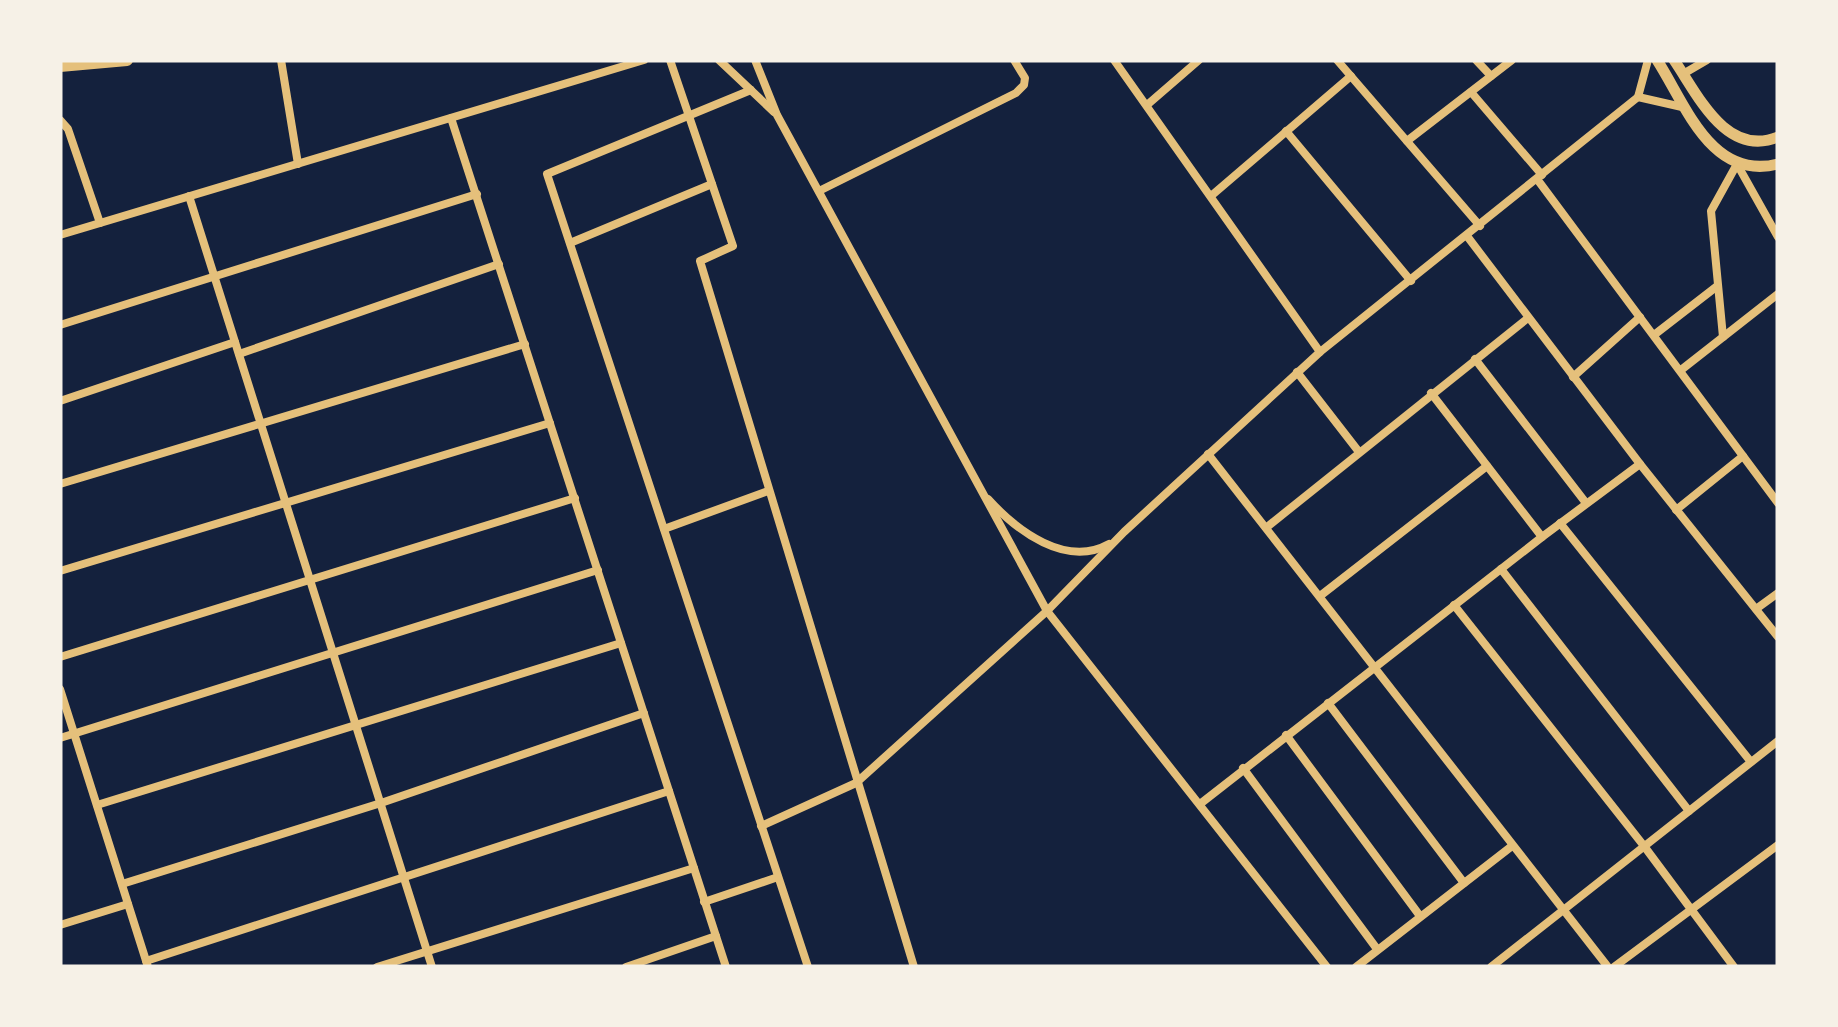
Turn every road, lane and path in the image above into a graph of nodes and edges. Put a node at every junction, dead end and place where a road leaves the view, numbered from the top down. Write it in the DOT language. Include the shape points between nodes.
graph roads {
  1 [pos="127,60"];
  2 [pos="282,60"];
  3 [pos="644,60"];
  4 [pos="670,60"];
  5 [pos="719,60"];
  6 [pos="1014,60"];
  7 [pos="1114,60"];
  8 [pos="1199,60"];
  9 [pos="1337,60"];
  10 [pos="1476,60"];
  11 [pos="1512,60"];
  12 [pos="1648,60"];
  13 [pos="1656,60"];
  14 [pos="1674,60"];
  15 [pos="1707,60"];
  16 [pos="757,61"];
  17 [pos="60,66"];
  18 [pos="1684,74"];
  19 [pos="1351,76"];
  20 [pos="1491,76"];
  21 [pos="751,90"];
  22 [pos="1471,92"];
  23 [pos="1638,97"];
  24 [pos="1147,105"];
  25 [pos="1686,109"];
  26 [pos="777,115"];
  27 [pos="690,117"];
  28 [pos="451,118"];
  29 [pos="60,120"];
  30 [pos="1286,131"];
  31 [pos="1778,137"];
  32 [pos="1407,141"];
  33 [pos="1746,141"];
  34 [pos="298,164"];
  35 [pos="1736,164"];
  36 [pos="1778,164"];
  37 [pos="1540,178"];
  38 [pos="712,184"];
  39 [pos="819,191"];
  40 [pos="476,194"];
  41 [pos="188,196"];
  42 [pos="1211,196"];
  43 [pos="100,223"];
  44 [pos="1480,226"];
  45 [pos="60,235"];
  46 [pos="1467,236"];
  47 [pos="1778,237"];
  48 [pos="570,242"];
  49 [pos="499,264"];
  50 [pos="214,278"];
  51 [pos="1410,281"];
  52 [pos="1716,287"];
  53 [pos="1778,294"];
  54 [pos="1640,317"];
  55 [pos="1528,318"];
  56 [pos="60,325"];
  57 [pos="1654,335"];
  58 [pos="1723,338"];
  59 [pos="235,342"];
  60 [pos="525,344"];
  61 [pos="1320,352"];
  62 [pos="239,354"];
  63 [pos="1474,359"];
  64 [pos="1681,370"];
  65 [pos="1297,372"];
  66 [pos="1573,377"];
  67 [pos="1432,394"];
  68 [pos="60,401"];
  69 [pos="550,423"];
  70 [pos="261,424"];
  71 [pos="1359,452"];
  72 [pos="1208,454"];
  73 [pos="1743,456"];
  74 [pos="1640,464"];
  75 [pos="1487,466"];
  76 [pos="972,477"];
  77 [pos="60,484"];
  78 [pos="768,492"];
  79 [pos="575,498"];
  80 [pos="286,503"];
  81 [pos="1586,503"];
  82 [pos="1778,504"];
  83 [pos="1676,510"];
  84 [pos="1560,523"];
  85 [pos="1267,527"];
  86 [pos="664,529"];
  87 [pos="1124,532"];
  88 [pos="1542,537"];
  89 [pos="598,570"];
  90 [pos="1501,570"];
  91 [pos="60,571"];
  92 [pos="310,580"];
  93 [pos="1778,593"];
  94 [pos="1320,596"];
  95 [pos="1454,605"];
  96 [pos="1756,609"];
  97 [pos="1046,611"];
  98 [pos="1778,637"];
  99 [pos="621,643"];
  100 [pos="334,652"];
  101 [pos="60,657"];
  102 [pos="1375,667"];
  103 [pos="60,688"];
  104 [pos="1328,703"];
  105 [pos="644,713"];
  106 [pos="356,725"];
  107 [pos="74,734"];
  108 [pos="1286,736"];
  109 [pos="60,738"];
  110 [pos="1778,741"];
  111 [pos="1751,762"];
  112 [pos="1243,768"];
  113 [pos="856,783"];
  114 [pos="669,790"];
  115 [pos="382,803"];
  116 [pos="1200,804"];
  117 [pos="97,805"];
  118 [pos="1689,811"];
  119 [pos="762,826"];
  120 [pos="1778,845"];
  121 [pos="1512,846"];
  122 [pos="1644,846"];
  123 [pos="694,868"];
  124 [pos="405,877"];
  125 [pos="778,878"];
  126 [pos="1464,882"];
  127 [pos="122,884"];
  128 [pos="704,902"];
  129 [pos="128,904"];
  130 [pos="1563,910"];
  131 [pos="1690,910"];
  132 [pos="1420,916"];
  133 [pos="60,925"];
  134 [pos="716,936"];
  135 [pos="1376,949"];
  136 [pos="427,950"];
  137 [pos="147,964"];
  138 [pos="377,967"];
  139 [pos="432,967"];
  140 [pos="626,967"];
  141 [pos="726,967"];
  142 [pos="808,967"];
  143 [pos="914,967"];
  144 [pos="1327,967"];
  145 [pos="1356,967"];
  146 [pos="1491,967"];
  147 [pos="1611,967"];
  148 [pos="1734,967"];
  1 -- 17 [label="highway"];
  2 -- 34 [label="street"];
  3 -- 28 [label="street"];
  4 -- 27 [label="street"];
  5 -- 21 [label="street"];
  6 -- 39 [label="street" via="1025,78 1016,93"];
  7 -- 24 [label="street"];
  8 -- 24 [label="street"];
  9 -- 19 [label="street"];
  10 -- 20 [label="street"];
  11 -- 20 [label="street"];
  12 -- 23 [label="street"];
  13 -- 25 [label="main road"];
  14 -- 18 [label="main road"];
  15 -- 18 [label="street"];
  16 -- 26 [label="street"];
  18 -- 33 [label="main road" via="1717,122"];
  19 -- 30 [label="street"];
  19 -- 32 [label="street"];
  20 -- 22 [label="street"];
  21 -- 26 [label="street"];
  21 -- 27 [label="street"];
  22 -- 32 [label="street"];
  22 -- 37 [label="street"];
  23 -- 25 [label="street"];
  23 -- 37 [label="street"];
  24 -- 42 [label="street"];
  25 -- 35 [label="main road" via="1712,146"];
  26 -- 39 [label="street"];
  27 -- 38 [label="street"];
  27 -- 48 [label="street" via="547,174"];
  28 -- 34 [label="street"];
  28 -- 40 [label="street"];
  29 -- 43 [label="street"];
  30 -- 42 [label="street"];
  30 -- 51 [label="street"];
  31 -- 33 [label="main road"];
  32 -- 44 [label="street"];
  33 -- 35 [label="main road"];
  34 -- 41 [label="street"];
  35 -- 36 [label="main road"];
  35 -- 47 [label="street"];
  35 -- 52 [label="street" via="1712,210"];
  37 -- 44 [label="street"];
  37 -- 54 [label="street"];
  38 -- 48 [label="street"];
  38 -- 78 [label="street" via="733,246 700,261"];
  39 -- 76 [label="street"];
  40 -- 49 [label="street"];
  40 -- 50 [label="street"];
  41 -- 43 [label="street"];
  41 -- 50 [label="street"];
  42 -- 61 [label="street"];
  43 -- 45 [label="street"];
  44 -- 46 [label="street"];
  46 -- 51 [label="street"];
  46 -- 55 [label="street"];
  48 -- 86 [label="street"];
  49 -- 60 [label="street"];
  49 -- 62 [label="street"];
  50 -- 56 [label="street"];
  50 -- 59 [label="street"];
  51 -- 61 [label="street"];
  52 -- 57 [label="street"];
  52 -- 58 [label="street"];
  53 -- 58 [label="street"];
  54 -- 57 [label="street"];
  54 -- 66 [label="street"];
  55 -- 63 [label="street"];
  55 -- 66 [label="street"];
  57 -- 64 [label="street"];
  58 -- 64 [label="street"];
  59 -- 62 [label="street"];
  59 -- 68 [label="street"];
  60 -- 69 [label="street"];
  60 -- 70 [label="street"];
  61 -- 65 [label="street"];
  62 -- 70 [label="street"];
  63 -- 67 [label="street"];
  63 -- 81 [label="street"];
  64 -- 73 [label="street"];
  65 -- 71 [label="street"];
  65 -- 72 [label="street"];
  66 -- 74 [label="street"];
  67 -- 71 [label="street"];
  67 -- 75 [label="street"];
  69 -- 79 [label="street"];
  69 -- 80 [label="street"];
  70 -- 77 [label="street"];
  70 -- 80 [label="street"];
  71 -- 85 [label="street"];
  72 -- 85 [label="street"];
  72 -- 87 [label="street"];
  73 -- 82 [label="street"];
  73 -- 83 [label="street"];
  74 -- 81 [label="street"];
  74 -- 83 [label="street"];
  75 -- 88 [label="street"];
  75 -- 94 [label="street"];
  76 -- 87 [label="street" via="1008,518 1073,554 1107,546"];
  76 -- 97 [label="street"];
  78 -- 86 [label="street"];
  78 -- 113 [label="street"];
  79 -- 89 [label="street"];
  79 -- 92 [label="street"];
  80 -- 91 [label="street"];
  80 -- 92 [label="street"];
  81 -- 84 [label="street"];
  83 -- 96 [label="street"];
  84 -- 88 [label="street"];
  84 -- 111 [label="street"];
  85 -- 94 [label="street"];
  86 -- 119 [label="street"];
  87 -- 97 [label="street"];
  88 -- 90 [label="street"];
  89 -- 99 [label="street"];
  89 -- 100 [label="street"];
  90 -- 95 [label="street"];
  90 -- 118 [label="street"];
  92 -- 100 [label="street"];
  92 -- 101 [label="street"];
  93 -- 96 [label="street"];
  94 -- 102 [label="street"];
  95 -- 102 [label="street"];
  95 -- 122 [label="street"];
  96 -- 98 [label="street"];
  97 -- 113 [label="street"];
  97 -- 116 [label="street"];
  99 -- 105 [label="street"];
  99 -- 106 [label="street"];
  100 -- 106 [label="street"];
  100 -- 107 [label="street"];
  102 -- 104 [label="street"];
  102 -- 121 [label="street"];
  103 -- 107 [label="street"];
  104 -- 108 [label="street"];
  104 -- 126 [label="street"];
  105 -- 114 [label="street"];
  105 -- 115 [label="street"];
  106 -- 115 [label="street"];
  106 -- 117 [label="street"];
  107 -- 109 [label="street"];
  107 -- 117 [label="street"];
  108 -- 112 [label="street"];
  108 -- 132 [label="street"];
  110 -- 111 [label="street"];
  111 -- 118 [label="street"];
  112 -- 116 [label="street"];
  112 -- 135 [label="street"];
  113 -- 119 [label="street"];
  113 -- 143 [label="street"];
  114 -- 123 [label="street"];
  114 -- 124 [label="street"];
  115 -- 124 [label="street"];
  115 -- 127 [label="street"];
  116 -- 144 [label="street"];
  117 -- 127 [label="street"];
  118 -- 122 [label="street"];
  119 -- 125 [label="street"];
  120 -- 131 [label="street"];
  121 -- 126 [label="street"];
  121 -- 130 [label="street"];
  122 -- 130 [label="street"];
  122 -- 131 [label="street"];
  123 -- 128 [label="street"];
  123 -- 136 [label="street"];
  124 -- 136 [label="street"];
  124 -- 137 [label="street"];
  125 -- 128 [label="street"];
  125 -- 142 [label="street"];
  126 -- 132 [label="street"];
  127 -- 129 [label="street"];
  128 -- 134 [label="street"];
  129 -- 133 [label="street"];
  129 -- 137 [label="street"];
  130 -- 146 [label="street"];
  130 -- 147 [label="street"];
  131 -- 147 [label="street"];
  131 -- 148 [label="street"];
  132 -- 135 [label="street"];
  134 -- 140 [label="street"];
  134 -- 141 [label="street"];
  135 -- 145 [label="street"];
  136 -- 138 [label="street"];
  136 -- 139 [label="street"];
}
